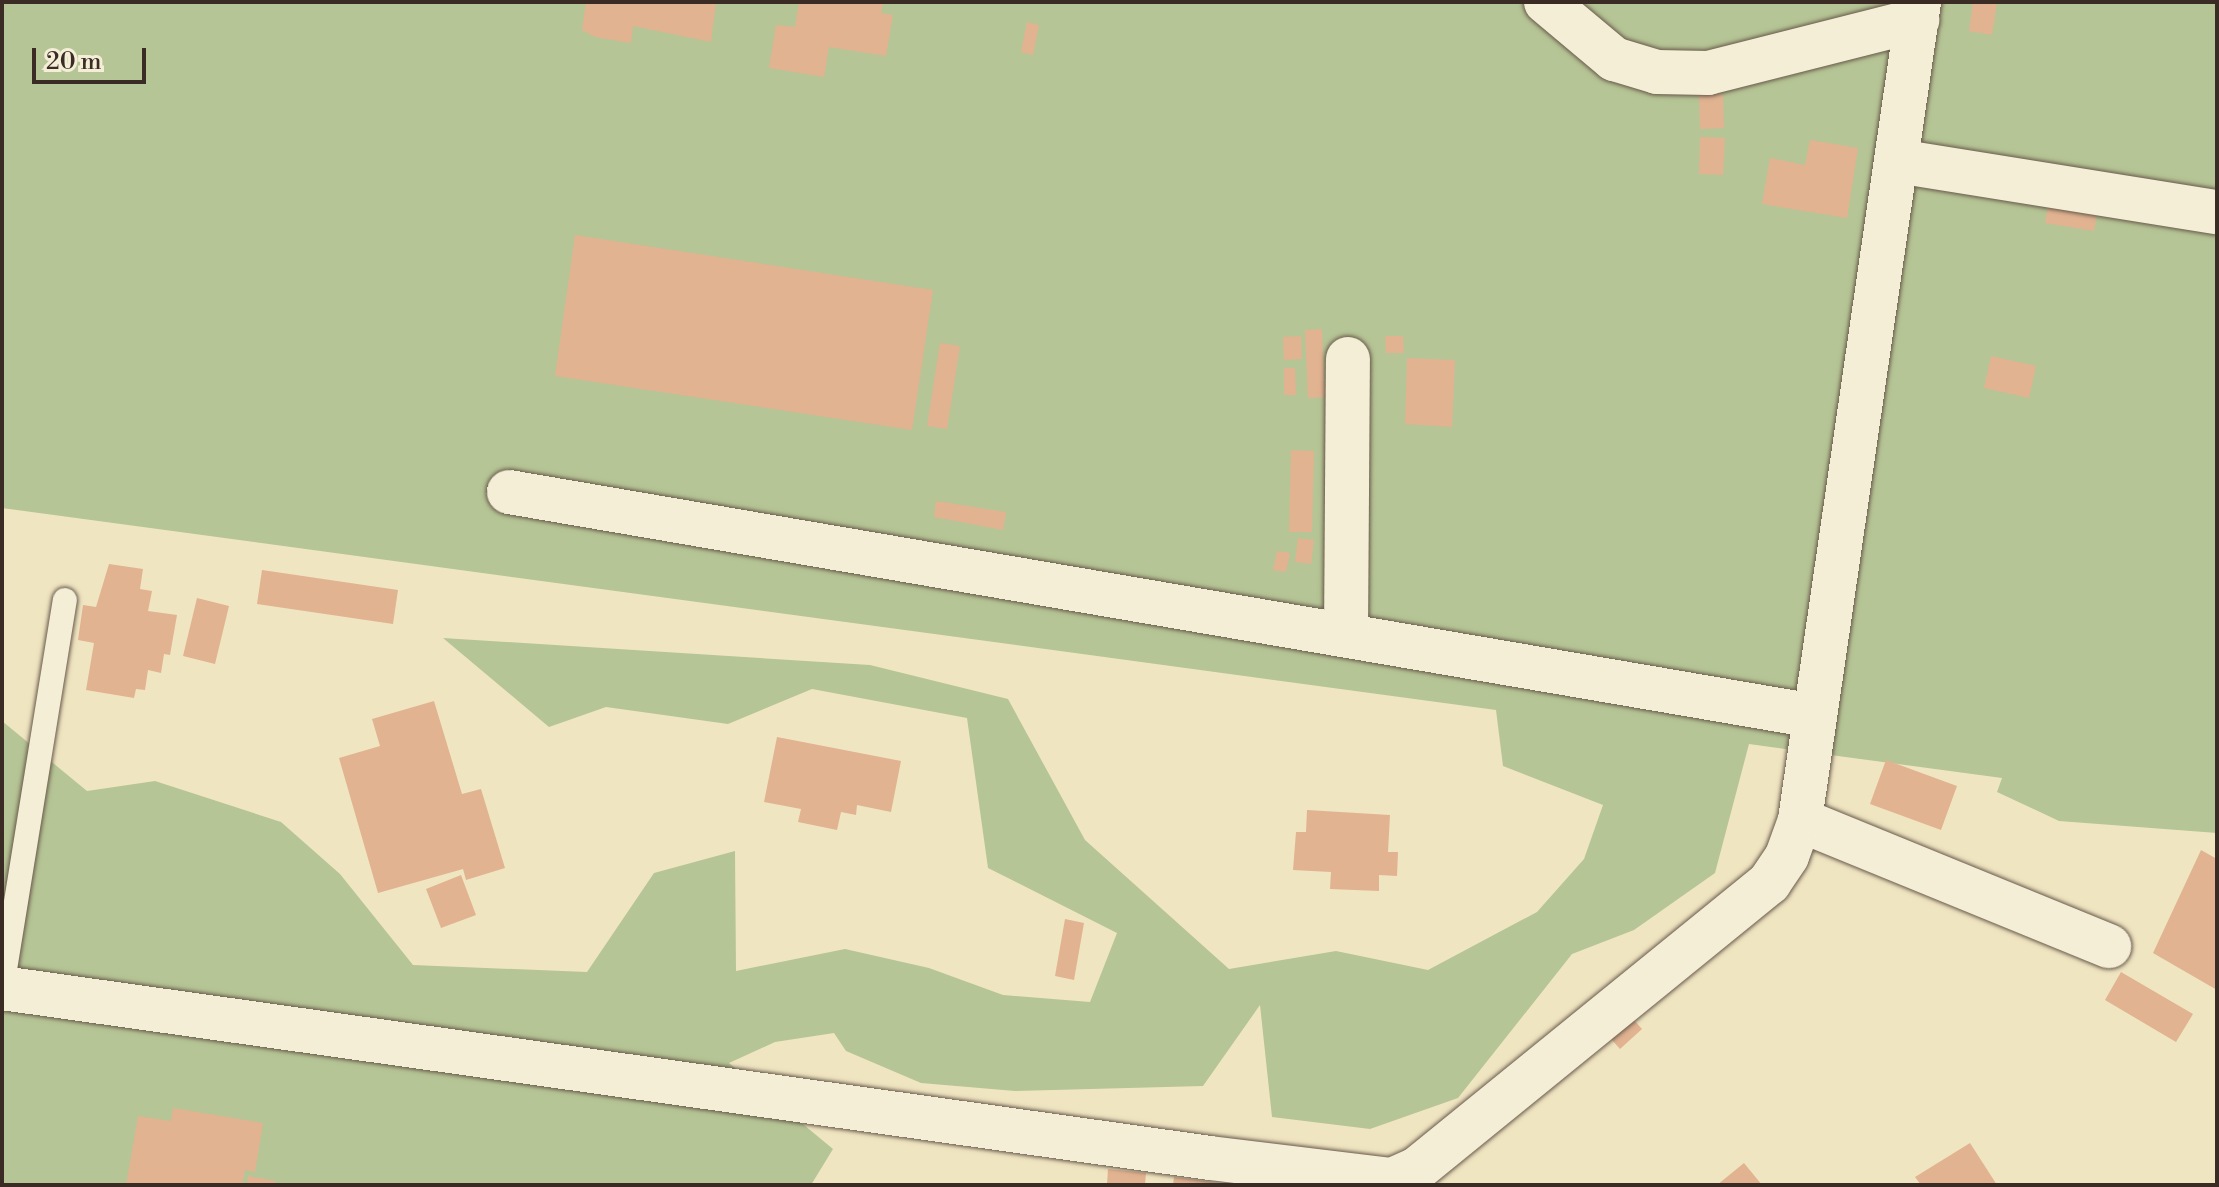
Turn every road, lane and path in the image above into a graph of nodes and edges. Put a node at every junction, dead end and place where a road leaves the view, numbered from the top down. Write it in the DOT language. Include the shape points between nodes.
graph roads {
  1 [pos="1546,2"];
  2 [pos="1918,11"];
  3 [pos="1897,161"];
  4 [pos="2217,212"];
  5 [pos="1348,359"];
  6 [pos="509,492"];
  7 [pos="65,600"];
  8 [pos="1346,635"];
  9 [pos="1814,716"];
  10 [pos="1800,820"];
  11 [pos="2109,946"];
  12 [pos="2,988"];
  13 [pos="1418,1177"];
  1 -- 2 [label="street" via="1614,59 1657,72 1708,73"];
  2 -- 3 [label="street"];
  3 -- 4 [label="street"];
  3 -- 9 [label="street"];
  5 -- 8 [label="street"];
  6 -- 8 [label="street"];
  7 -- 12 [label="lane"];
  8 -- 9 [label="street"];
  9 -- 10 [label="street"];
  10 -- 11 [label="street"];
  10 -- 13 [label="street" via="1769,883"];
  12 -- 13 [label="street" via="1210,1158 1392,1180"];
}
